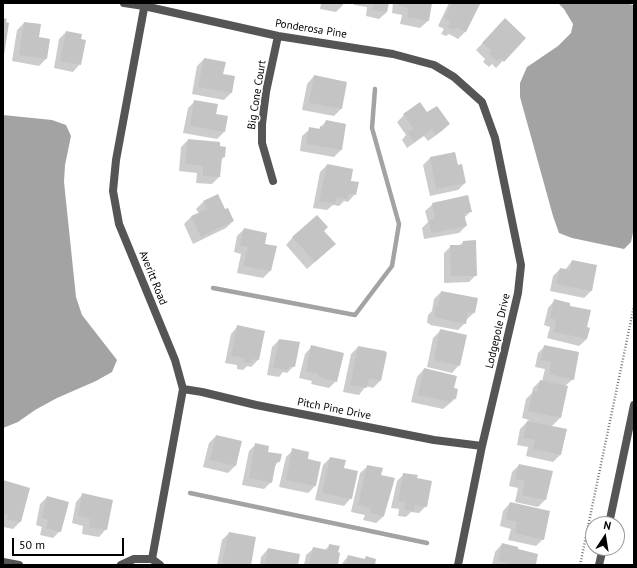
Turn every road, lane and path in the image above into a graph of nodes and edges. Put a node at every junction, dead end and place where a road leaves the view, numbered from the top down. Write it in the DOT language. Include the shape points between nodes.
graph roads {
  1 [pos="124,3"];
  2 [pos="144,5"];
  3 [pos="278,36"];
  4 [pos="482,102"];
  5 [pos="273,181"];
  6 [pos="634,306"];
  7 [pos="184,389"];
  8 [pos="634,405"];
  9 [pos="482,446"];
  10 [pos="611,516"];
  11 [pos="152,560"];
  12 [pos="3,562"];
  13 [pos="19,565"];
  14 [pos="121,565"];
  15 [pos="160,565"];
  16 [pos="458,565"];
  17 [pos="580,565"];
  1 -- 2 [label="street, Ponderosa Pine"];
  2 -- 3 [label="street, Ponderosa Pine"];
  2 -- 7 [label="street, Averitt Road" via="116,160 113,191 119,224 175,360"];
  3 -- 4 [label="street, Ponderosa Pine" via="393,54 434,65 454,77"];
  3 -- 5 [label="street, Big Cone Court" via="262,124 262,143"];
  4 -- 9 [label="street, Lodgepole Drive" via="495,138 521,265 518,293"];
  6 -- 17 [label="path"];
  7 -- 9 [label="street, Pitch Pine Drive" via="434,440"];
  7 -- 11 [label="street, Averitt Road"];
  8 -- 10 [label="street"];
  9 -- 16 [label="street, Lodgepole Drive"];
  11 -- 14 [label="street" via="134,559"];
  11 -- 15 [label="street"];
  12 -- 13 [label="street"];
}
